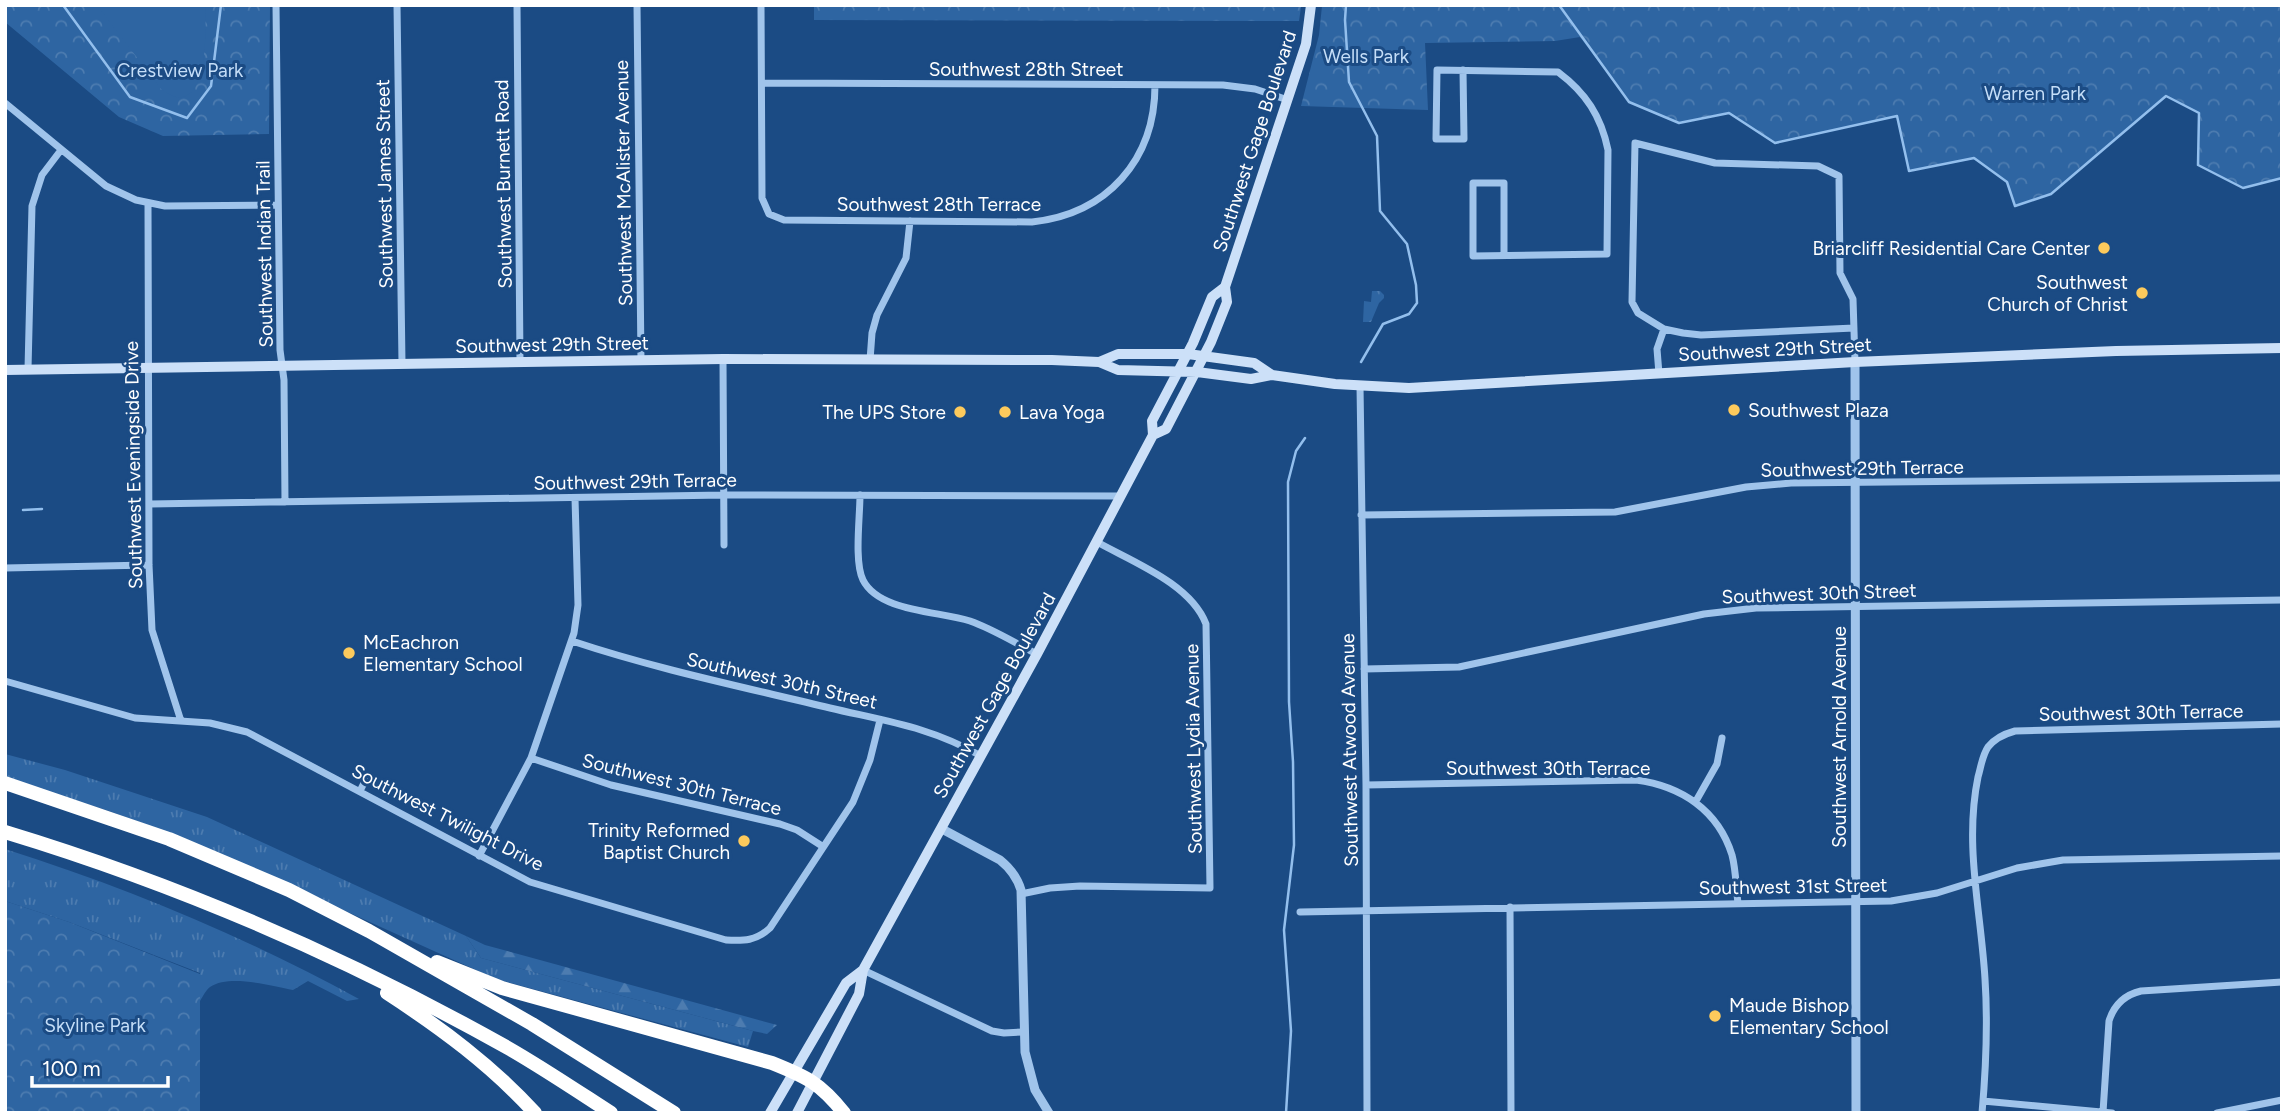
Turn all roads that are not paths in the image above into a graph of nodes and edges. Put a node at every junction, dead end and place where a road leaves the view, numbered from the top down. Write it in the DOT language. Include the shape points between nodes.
graph roads {
  1 [pos="276,5"];
  2 [pos="397,5"];
  3 [pos="517,5"];
  4 [pos="637,5"];
  5 [pos="761,5"];
  6 [pos="1311,5"];
  7 [pos="1464,70"];
  8 [pos="762,83"];
  9 [pos="1155,85"];
  10 [pos="1288,100"];
  11 [pos="5,103"];
  12 [pos="61,150"];
  13 [pos="148,203"];
  14 [pos="278,205"];
  15 [pos="910,221"];
  16 [pos="1504,255"];
  17 [pos="1225,287"];
  18 [pos="1854,328"];
  19 [pos="1664,329"];
  20 [pos="2282,348"];
  21 [pos="1188,354"];
  22 [pos="1205,355"];
  23 [pos="723,359"];
  24 [pos="641,360"];
  25 [pos="870,360"];
  26 [pos="520,362"];
  27 [pos="1099,362"];
  28 [pos="1855,362"];
  29 [pos="402,363"];
  30 [pos="282,365"];
  31 [pos="147,367"];
  32 [pos="28,369"];
  33 [pos="5,370"];
  34 [pos="1179,371"];
  35 [pos="1197,372"];
  36 [pos="1659,374"];
  37 [pos="1272,375"];
  38 [pos="1360,386"];
  39 [pos="1153,435"];
  40 [pos="2282,478"];
  41 [pos="1856,483"];
  42 [pos="724,495"];
  43 [pos="860,495"];
  44 [pos="1121,496"];
  45 [pos="575,498"];
  46 [pos="285,502"];
  47 [pos="150,503"];
  48 [pos="1361,515"];
  49 [pos="1097,542"];
  50 [pos="724,545"];
  51 [pos="149,565"];
  52 [pos="5,568"];
  53 [pos="2282,600"];
  54 [pos="1856,607"];
  55 [pos="572,641"];
  56 [pos="1037,654"];
  57 [pos="1364,669"];
  58 [pos="5,681"];
  59 [pos="880,720"];
  60 [pos="181,721"];
  61 [pos="2282,724"];
  62 [pos="1722,738"];
  63 [pos="981,756"];
  64 [pos="531,758"];
  65 [pos="368,775"];
  66 [pos="5,783"];
  67 [pos="1366,785"];
  68 [pos="360,791"];
  69 [pos="1696,801"];
  70 [pos="942,829"];
  71 [pos="5,832"];
  72 [pos="822,846"];
  73 [pos="479,856"];
  74 [pos="2282,856"];
  75 [pos="1974,880"];
  76 [pos="1021,894"];
  77 [pos="1857,902"];
  78 [pos="1738,904"];
  79 [pos="1510,907"];
  80 [pos="1366,910"];
  81 [pos="1300,912"];
  82 [pos="369,931"];
  83 [pos="330,956"];
  84 [pos="863,970"];
  85 [pos="2282,982"];
  86 [pos="1023,1032"];
  87 [pos="793,1071"];
  88 [pos="814,1082"];
  89 [pos="2282,1100"];
  90 [pos="1983,1101"];
  91 [pos="2103,1112"];
  92 [pos="535,1113"];
  93 [pos="611,1113"];
  94 [pos="674,1113"];
  95 [pos="770,1113"];
  96 [pos="797,1113"];
  97 [pos="844,1113"];
  98 [pos="1049,1113"];
  99 [pos="1367,1113"];
  100 [pos="1511,1113"];
  101 [pos="1856,1113"];
  102 [pos="1982,1113"];
  103 [pos="2112,1113"];
  104 [pos="2217,1113"];
  1 -- 14 [label="street, Southwest Indian Trail"];
  2 -- 29 [label="street, Southwest James Street"];
  3 -- 26 [label="street, Southwest Burnett Road"];
  4 -- 24 [label="street, Southwest McAlister Avenue"];
  5 -- 8 [label="street"];
  6 -- 10 [label="main road, Southwest Gage Boulevard" via="1306,44"];
  7 -- 7 [label="street" via="1464,139 1436,139 1437,70"];
  7 -- 16 [label="street" via="1558,72 1593,107 1605,136 1607,254"];
  8 -- 9 [label="street, Southwest 28th Street"];
  8 -- 15 [label="street, Southwest 28th Terrace" via="762,198 769,214 784,220"];
  9 -- 10 [label="street, Southwest 28th Street" via="1223,85"];
  9 -- 15 [label="street, Southwest 28th Terrace" via="1153,114 1139,155 1117,184 1086,207 1032,222"];
  10 -- 17 [label="main road, Southwest Gage Boulevard"];
  11 -- 12 [label="street"];
  12 -- 13 [label="street" via="106,186"];
  12 -- 32 [label="street" via="42,175 32,206"];
  13 -- 14 [label="street"];
  13 -- 31 [label="street, Southwest Eveningside Drive"];
  14 -- 30 [label="street, Southwest Indian Trail"];
  15 -- 25 [label="street" via="906,258 877,315"];
  16 -- 16 [label="street" via="1472,256 1473,183 1504,183"];
  17 -- 21 [label="main road, Southwest Gage Boulevard" via="1212,297"];
  17 -- 22 [label="main road, Southwest Gage Boulevard" via="1227,302"];
  18 -- 19 [label="street" via="1701,335"];
  18 -- 19 [label="street" via="1853,299 1840,273 1839,176 1818,166 1715,163 1635,143 1632,302 1638,313"];
  18 -- 28 [label="street"];
  19 -- 36 [label="street" via="1657,349"];
  20 -- 28 [label="main road, Southwest 29th Street"];
  21 -- 22 [label="main road, Southwest 29th Street"];
  21 -- 27 [label="main road, Southwest 29th Street" via="1118,354"];
  21 -- 34 [label="main road, Southwest Gage Boulevard"];
  22 -- 35 [label="main road, Southwest Gage Boulevard"];
  22 -- 37 [label="main road, Southwest 29th Street" via="1254,363"];
  23 -- 24 [label="main road, Southwest 29th Street"];
  23 -- 25 [label="main road, Southwest 29th Street"];
  23 -- 42 [label="street"];
  24 -- 26 [label="main road, Southwest 29th Street"];
  25 -- 27 [label="main road, Southwest 29th Street"];
  26 -- 29 [label="main road, Southwest 29th Street"];
  27 -- 34 [label="main road, Southwest 29th Street" via="1118,370"];
  28 -- 36 [label="main road, Southwest 29th Street"];
  28 -- 41 [label="street, Southwest Arnold Avenue"];
  29 -- 30 [label="main road, Southwest 29th Street"];
  30 -- 31 [label="main road, Southwest 29th Street"];
  30 -- 46 [label="street, Southwest Indian Trail"];
  31 -- 32 [label="main road, Southwest 29th Street"];
  31 -- 47 [label="street, Southwest Eveningside Drive"];
  32 -- 33 [label="main road, Southwest 29th Street"];
  34 -- 35 [label="main road, Southwest 29th Street"];
  34 -- 39 [label="main road, Southwest Gage Boulevard" via="1152,421"];
  35 -- 37 [label="main road, Southwest 29th Street" via="1251,379"];
  35 -- 39 [label="main road, Southwest Gage Boulevard" via="1166,429"];
  36 -- 38 [label="main road, Southwest 29th Street"];
  37 -- 38 [label="main road, Southwest 29th Street"];
  38 -- 48 [label="street, Southwest Atwood Avenue"];
  39 -- 44 [label="main road, Southwest Gage Boulevard"];
  40 -- 41 [label="street, Southwest 29th Terrace"];
  41 -- 48 [label="street, Southwest 29th Terrace" via="1755,486 1591,514"];
  41 -- 54 [label="street, Southwest Arnold Avenue"];
  42 -- 43 [label="street, Southwest 29th Terrace"];
  42 -- 45 [label="street, Southwest 29th Terrace"];
  42 -- 50 [label="street"];
  43 -- 44 [label="street, Southwest 29th Terrace"];
  43 -- 56 [label="street" via="860,571 872,593 894,604 975,623"];
  44 -- 49 [label="main road, Southwest Gage Boulevard"];
  45 -- 46 [label="street, Southwest 29th Terrace"];
  45 -- 55 [label="street" via="578,605"];
  46 -- 47 [label="street, Southwest 29th Terrace"];
  47 -- 51 [label="street, Southwest Eveningside Drive"];
  48 -- 57 [label="street, Southwest Atwood Avenue"];
  49 -- 56 [label="main road, Southwest Gage Boulevard"];
  49 -- 76 [label="street, Southwest Lydia Avenue" via="1179,588 1198,606 1206,624 1210,888 1080,886"];
  51 -- 52 [label="street"];
  51 -- 60 [label="street, Southwest Eveningside Drive" via="152,630"];
  53 -- 54 [label="street, Southwest 30th Street"];
  54 -- 57 [label="street, Southwest 30th Street" via="1724,611 1460,667"];
  54 -- 77 [label="street, Southwest Arnold Avenue"];
  55 -- 59 [label="street, Southwest 30th Street" via="620,657"];
  55 -- 64 [label="street"];
  56 -- 63 [label="main road, Southwest Gage Boulevard"];
  57 -- 67 [label="street, Southwest Atwood Avenue"];
  58 -- 60 [label="street, Southwest Twilight Drive" via="135,718"];
  59 -- 63 [label="street, Southwest 30th Street" via="927,730"];
  59 -- 72 [label="street, Southwest Twilight Drive" via="863,782"];
  60 -- 68 [label="street, Southwest Twilight Drive" via="247,732"];
  61 -- 75 [label="street, Southwest 30th Terrace" via="2002,735 1984,755 1977,784 1972,828"];
  62 -- 69 [label="street" via="1717,764"];
  63 -- 70 [label="main road, Southwest Gage Boulevard"];
  64 -- 72 [label="street, Southwest 30th Terrace" via="611,785 780,824"];
  64 -- 73 [label="street"];
  65 -- 68 [label="street"];
  66 -- 82 [label="highway" via="169,839 289,890"];
  67 -- 69 [label="street, Southwest 30th Terrace" via="1636,780 1668,787"];
  67 -- 80 [label="street, Southwest Atwood Avenue"];
  68 -- 73 [label="street, Southwest Twilight Drive"];
  69 -- 78 [label="street, Southwest 30th Terrace" via="1711,816 1733,857"];
  70 -- 76 [label="street" via="1000,860 1014,874"];
  70 -- 84 [label="main road, Southwest Gage Boulevard"];
  71 -- 83 [label="highway" via="128,872"];
  72 -- 73 [label="street, Southwest Twilight Drive" via="770,928 743,941 726,940 530,882"];
  74 -- 75 [label="street, Southwest 31st Street" via="2063,860"];
  75 -- 77 [label="street, Southwest 31st Street" via="1937,893"];
  75 -- 90 [label="street" via="1985,981"];
  76 -- 86 [label="street"];
  77 -- 78 [label="street, Southwest 31st Street"];
  77 -- 101 [label="street, Southwest Arnold Avenue"];
  78 -- 79 [label="street, Southwest 31st Street"];
  79 -- 80 [label="street, Southwest 31st Street"];
  79 -- 100 [label="street"];
  80 -- 81 [label="street, Southwest 31st Street"];
  80 -- 99 [label="street, Southwest Atwood Avenue"];
  82 -- 87 [label="highway" via="502,988"];
  82 -- 94 [label="highway" via="532,1024"];
  83 -- 92 [label="highway" via="447,1032"];
  83 -- 93 [label="highway" via="501,1044"];
  84 -- 86 [label="street" via="992,1031"];
  84 -- 87 [label="main road, Southwest Gage Boulevard" via="846,983"];
  84 -- 88 [label="main road, Southwest Gage Boulevard" via="859,994"];
  85 -- 91 [label="street" via="2141,991 2124,998 2109,1021"];
  86 -- 98 [label="street" via="1032,1081"];
  87 -- 88 [label="highway"];
  87 -- 95 [label="main road, Southwest Gage Boulevard"];
  88 -- 96 [label="main road, Southwest Gage Boulevard"];
  88 -- 97 [label="highway"];
  89 -- 104 [label="street"];
  90 -- 91 [label="street"];
  90 -- 102 [label="street"];
  91 -- 103 [label="street"];
}
